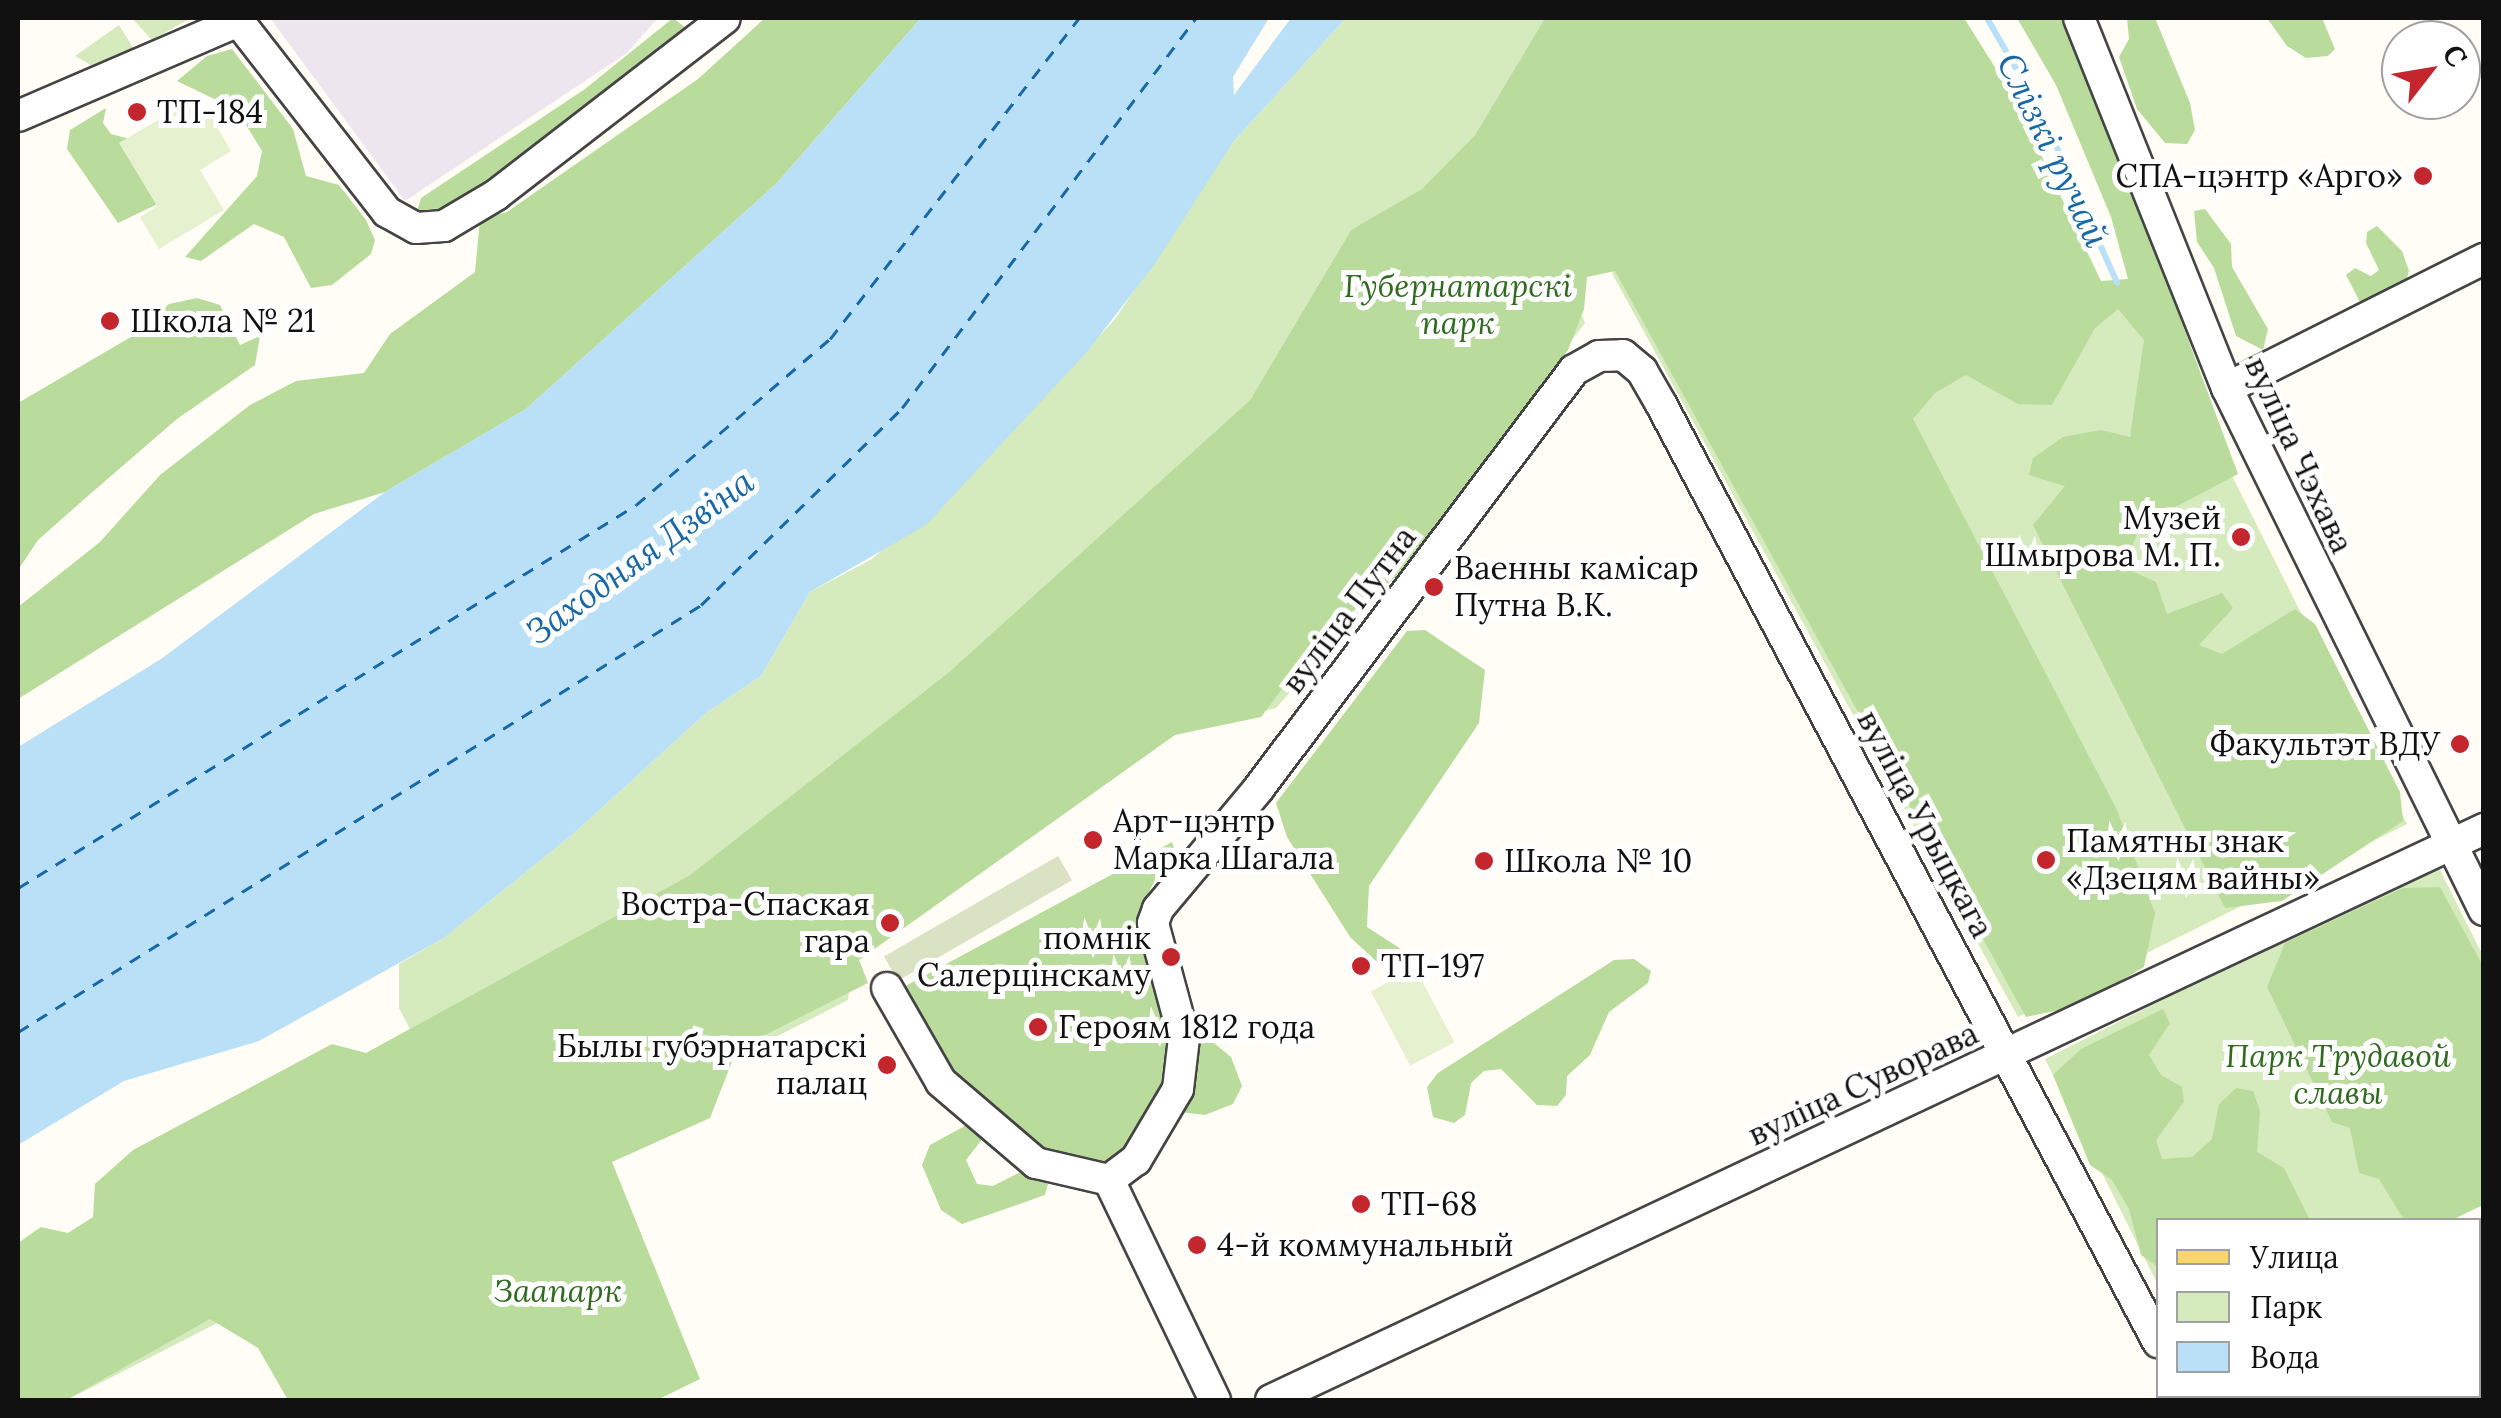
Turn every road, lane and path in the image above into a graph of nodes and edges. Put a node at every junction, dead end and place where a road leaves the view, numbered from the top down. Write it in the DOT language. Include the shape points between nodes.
graph roads {
  1 [pos="725,18"];
  2 [pos="2079,18"];
  3 [pos="238,19"];
  4 [pos="18,116"];
  5 [pos="2484,259"];
  6 [pos="1614,356"];
  7 [pos="2226,388"];
  8 [pos="2484,829"];
  9 [pos="2452,845"];
  10 [pos="2484,910"];
  11 [pos="887,988"];
  12 [pos="2008,1056"];
  13 [pos="1108,1180"];
  14 [pos="2156,1338"];
  15 [pos="1215,1400"];
  16 [pos="1272,1400"];
  1 -- 3 [label="street" via="496,195 444,226 416,228 387,212"];
  2 -- 7 [label="street, вуліца Чэхава"];
  3 -- 4 [label="street"];
  5 -- 7 [label="street"];
  6 -- 12 [label="street, вуліца Урыцкага" via="1642,370"];
  6 -- 13 [label="street, вуліца Путна" via="1574,370 1259,788 1181,877 1153,923 1184,1038 1178,1089 1136,1160"];
  7 -- 9 [label="street, вуліца Чэхава"];
  8 -- 9 [label="street, вуліца Суворава"];
  9 -- 10 [label="street, вуліца Чэхава"];
  9 -- 12 [label="street, вуліца Суворава"];
  11 -- 13 [label="street" via="941,1082 1036,1163"];
  12 -- 14 [label="street, вуліца Урыцкага"];
  12 -- 16 [label="street, вуліца Суворава"];
  13 -- 15 [label="street"];
}
